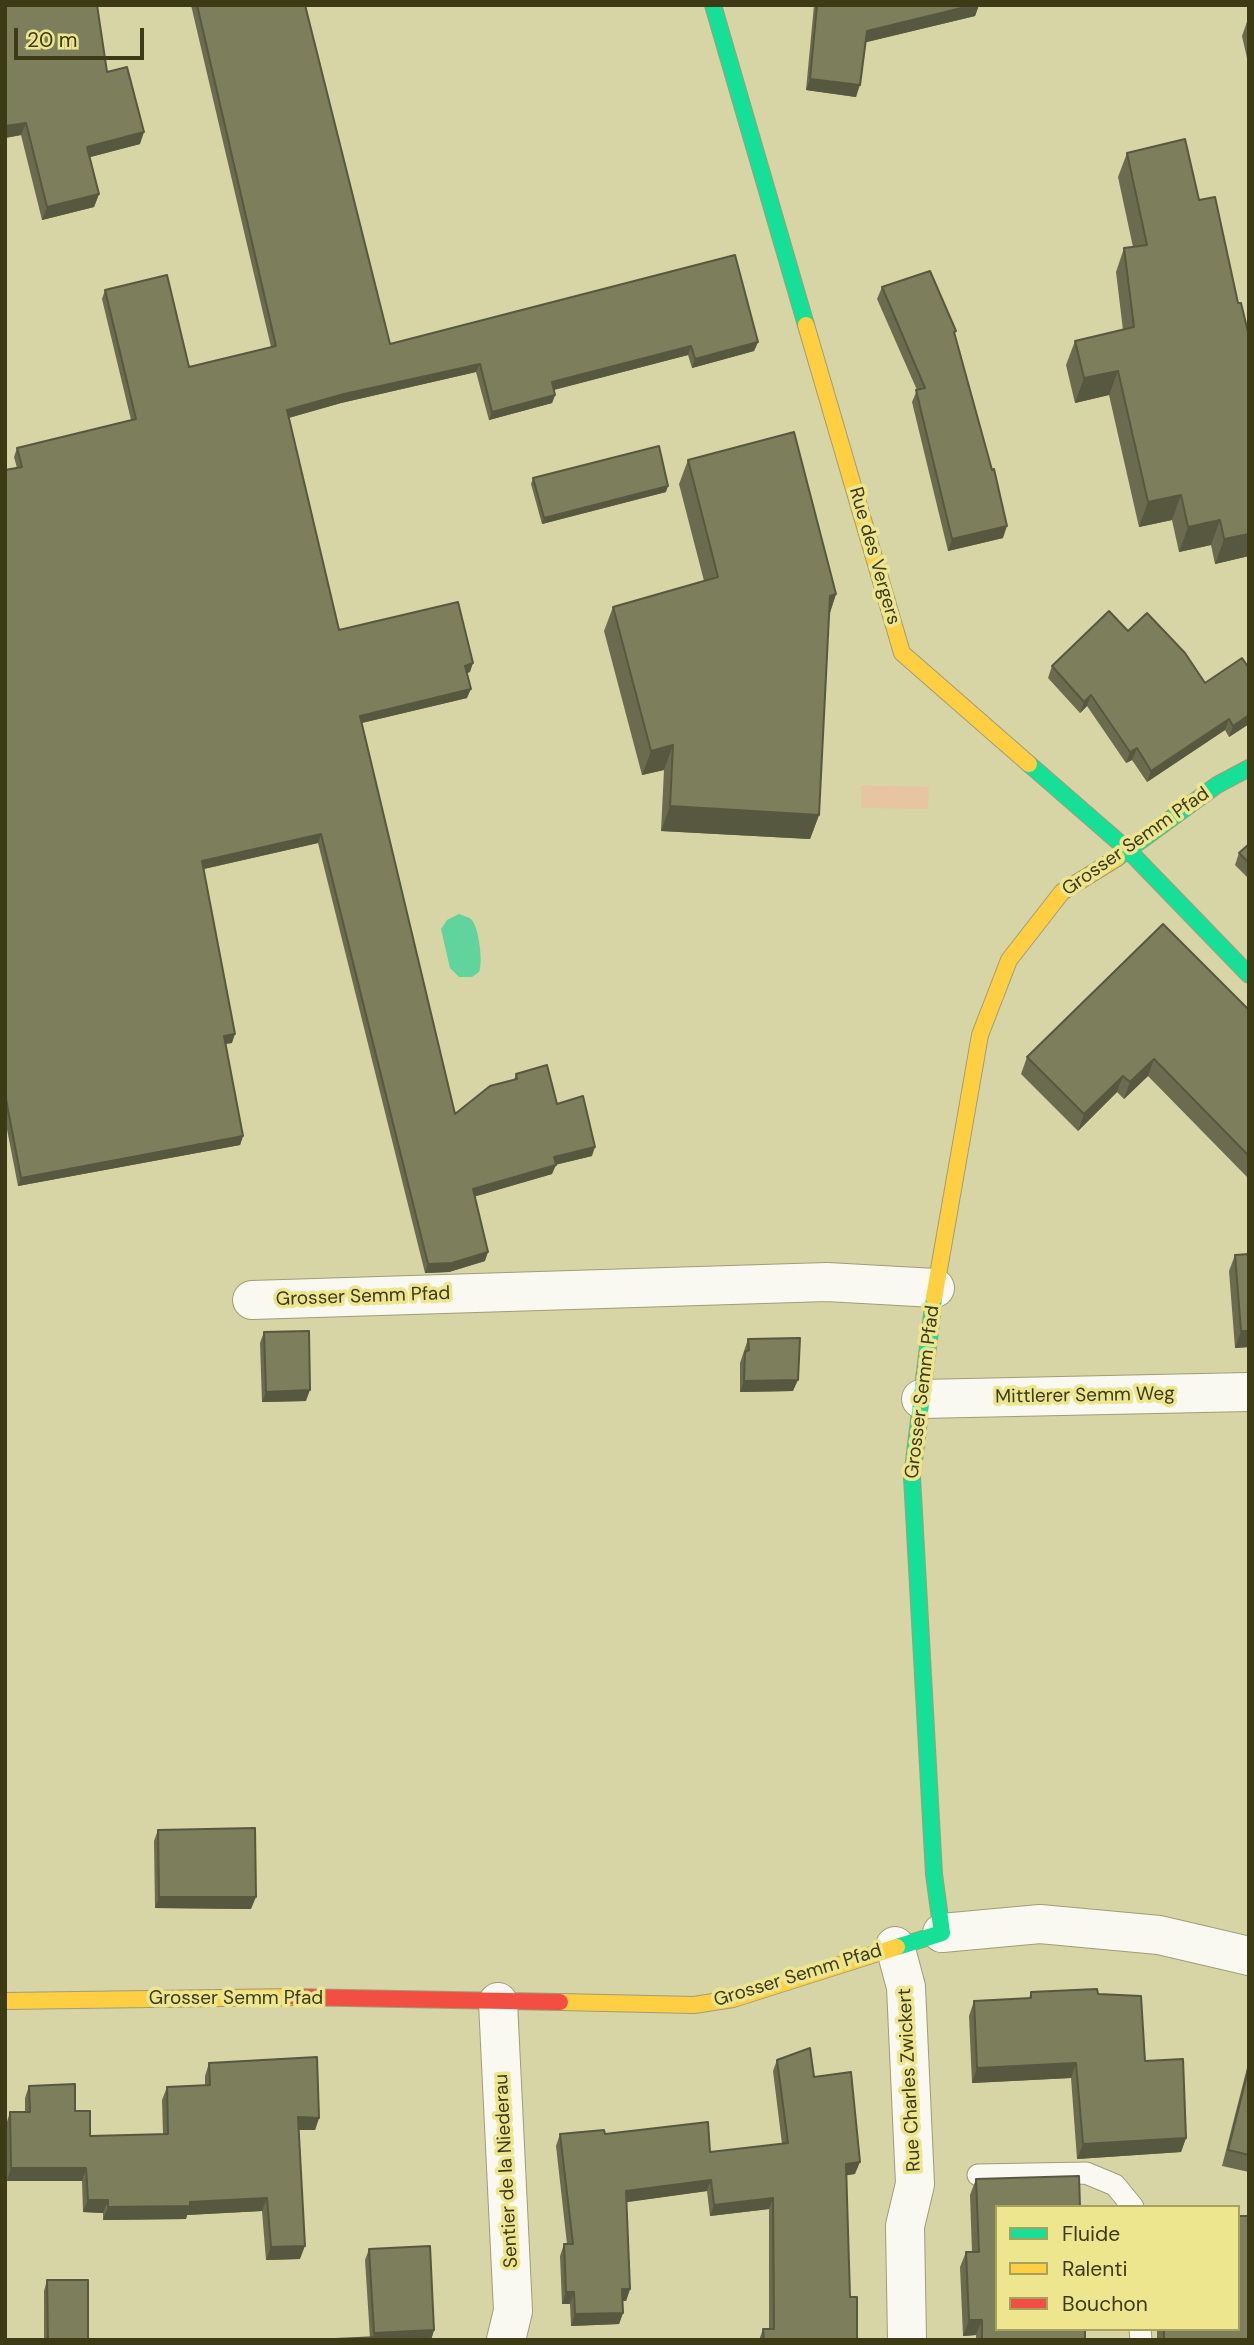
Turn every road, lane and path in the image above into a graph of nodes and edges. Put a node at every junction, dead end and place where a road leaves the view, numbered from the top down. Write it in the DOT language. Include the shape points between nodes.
graph roads {
  1 [pos="713,5"];
  2 [pos="1249,768"];
  3 [pos="1129,851"];
  4 [pos="1249,975"];
  5 [pos="935,1288"];
  6 [pos="252,1300"];
  7 [pos="1249,1392"];
  8 [pos="921,1399"];
  9 [pos="942,1933"];
  10 [pos="895,1946"];
  11 [pos="1249,1956"];
  12 [pos="5,2001"];
  13 [pos="498,2002"];
  14 [pos="978,2175"];
  15 [pos="1131,2205"];
  16 [pos="506,2340"];
  17 [pos="907,2340"];
  1 -- 3 [label="street, Rue des Vergers" via="902,653"];
  2 -- 3 [label="street, Grosser Semm Pfad" via="1217,785"];
  3 -- 4 [label="street, Rue des Vergers"];
  3 -- 5 [label="street, Grosser Semm Pfad" via="1062,892 1009,960 980,1035"];
  5 -- 6 [label="street, Grosser Semm Pfad" via="827,1282"];
  5 -- 8 [label="street, Grosser Semm Pfad"];
  7 -- 8 [label="street, Mittlerer Semm Weg"];
  8 -- 9 [label="street, Grosser Semm Pfad" via="912,1477 934,1874"];
  9 -- 10 [label="street, Grosser Semm Pfad"];
  9 -- 11 [label="street" via="1040,1924 1158,1935"];
  10 -- 13 [label="street, Grosser Semm Pfad" via="733,1999 694,2005"];
  10 -- 17 [label="street, Rue Charles Zwickert" via="906,1987 915,2184 905,2226"];
  12 -- 13 [label="street, Grosser Semm Pfad" via="292,1997"];
  13 -- 16 [label="street, Sentier de la Niederau" via="513,2311"];
  14 -- 15 [label="lane" via="1086,2172 1115,2186"];
}
